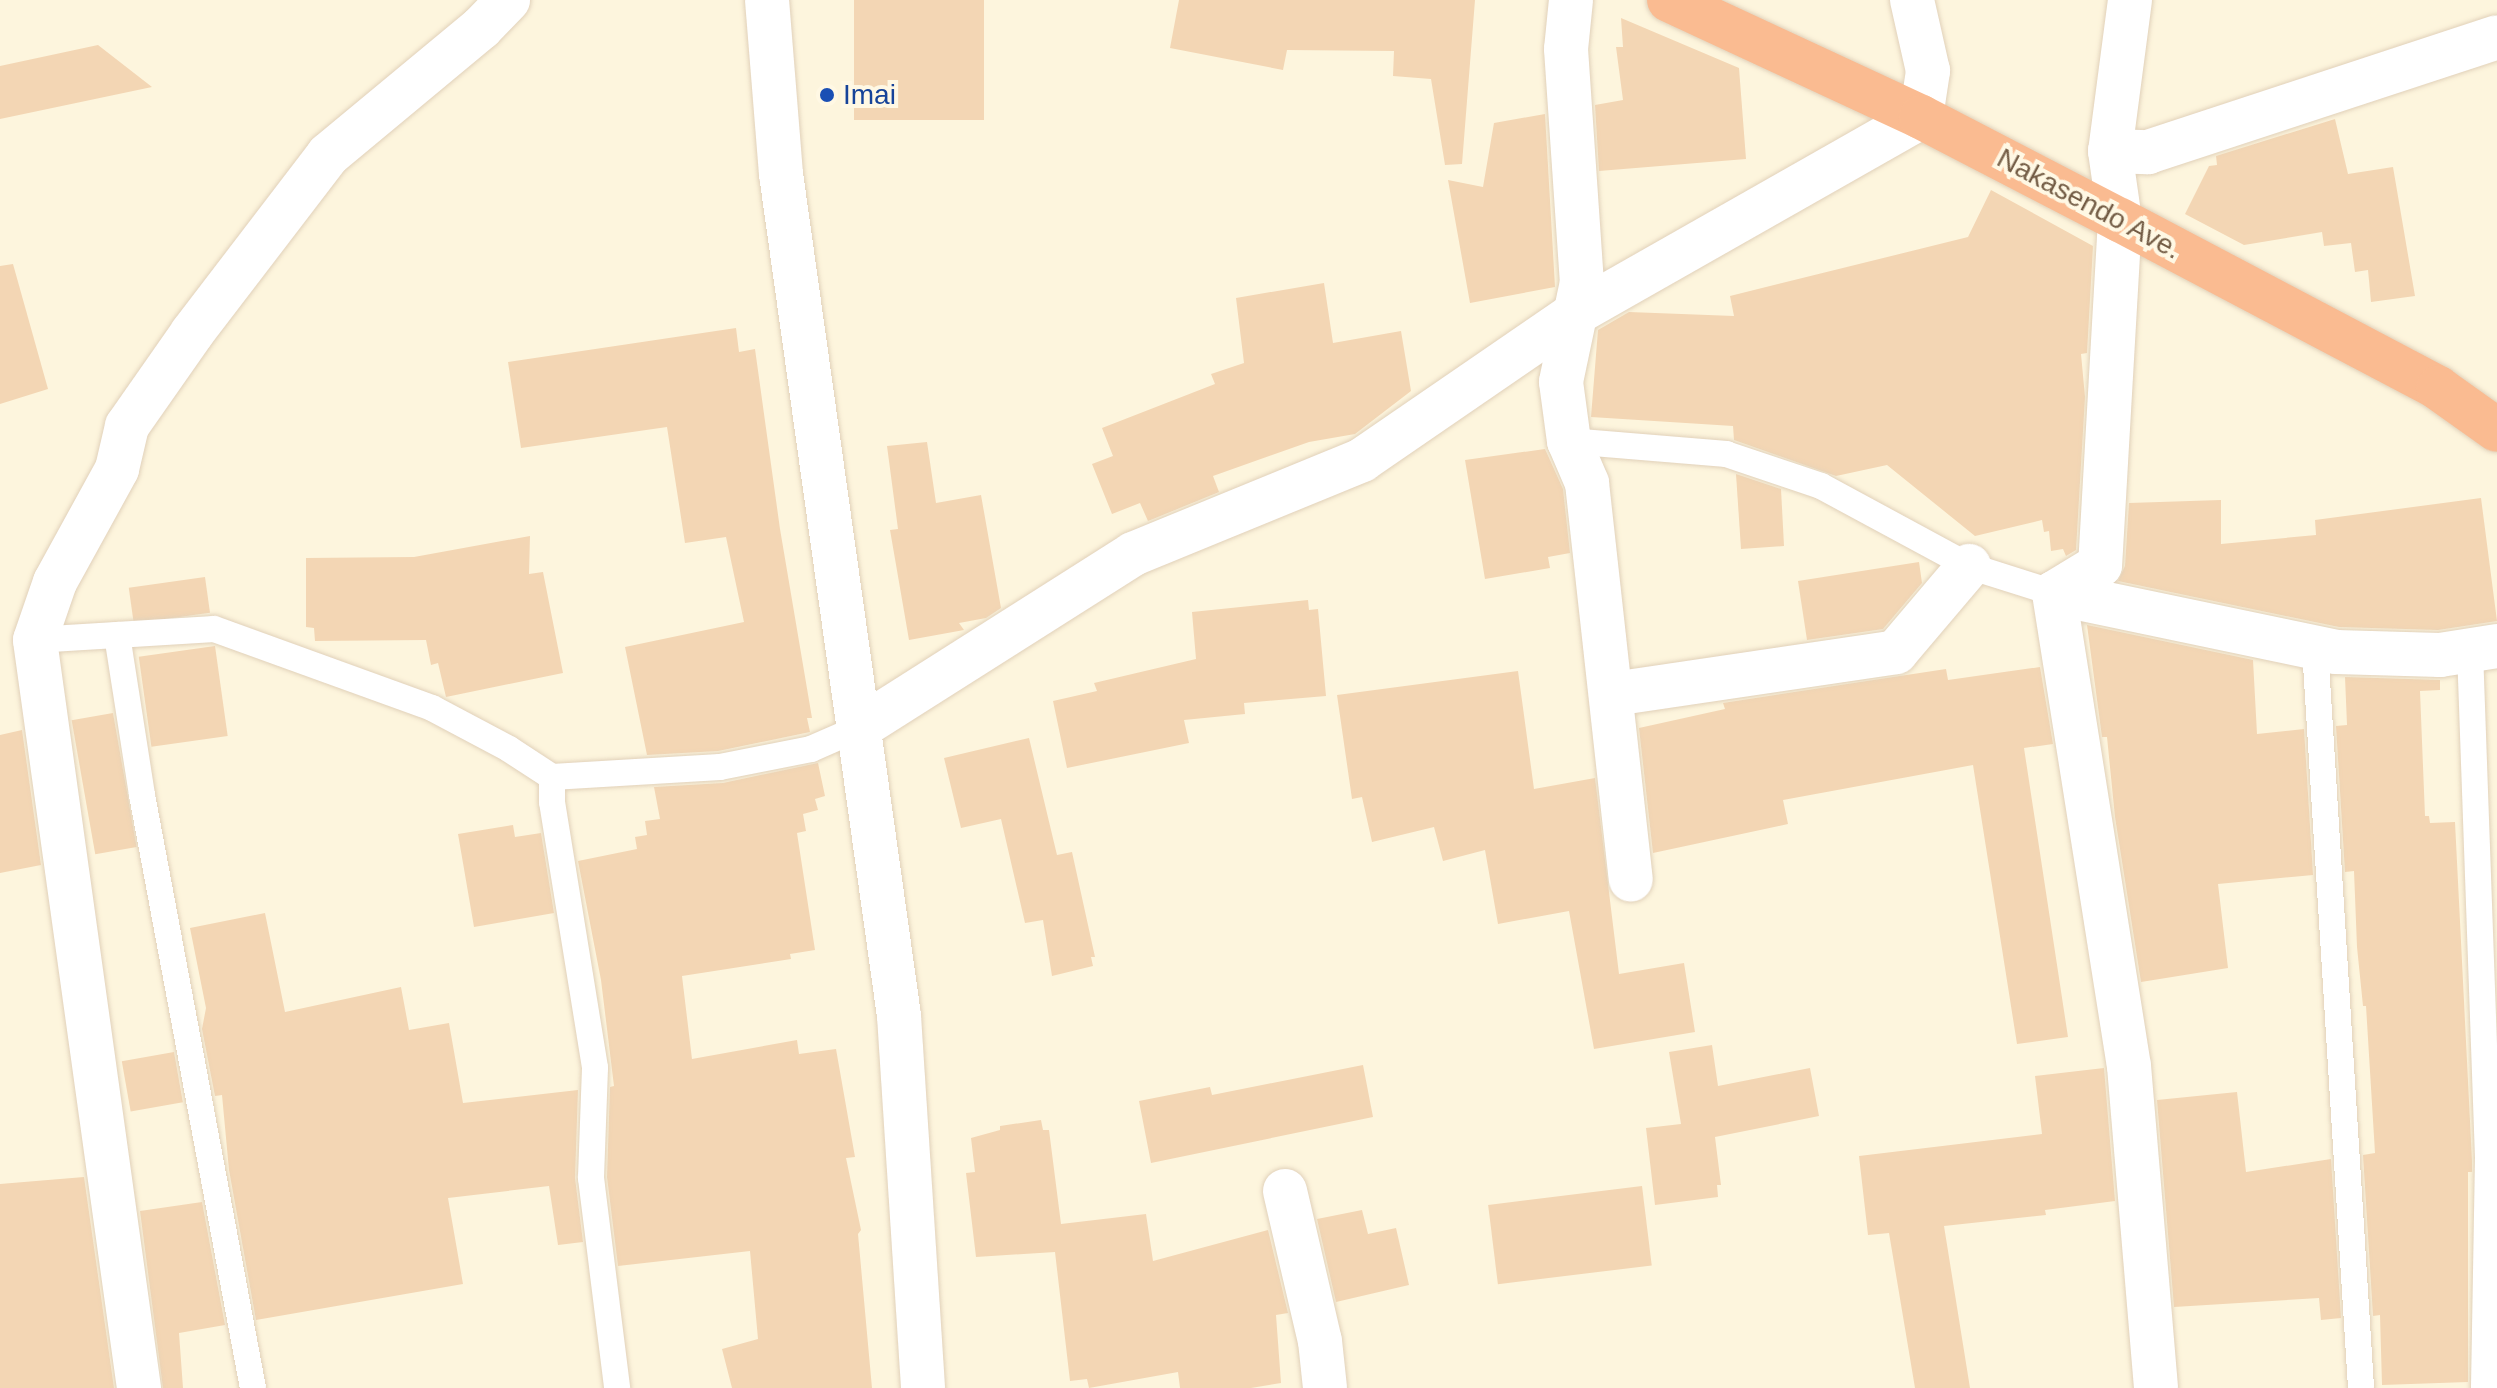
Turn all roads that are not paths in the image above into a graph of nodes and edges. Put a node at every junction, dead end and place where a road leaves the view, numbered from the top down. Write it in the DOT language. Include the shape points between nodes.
graph roads {
  1 [pos="508,0"];
  2 [pos="767,0"];
  3 [pos="1571,0"];
  4 [pos="1669,0"];
  5 [pos="1912,0"];
  6 [pos="2130,0"];
  7 [pos="2497,37"];
  8 [pos="1921,117"];
  9 [pos="2110,151"];
  10 [pos="2120,220"];
  11 [pos="1576,313"];
  12 [pos="2497,430"];
  13 [pos="1569,441"];
  14 [pos="1969,566"];
  15 [pos="2054,593"];
  16 [pos="117,635"];
  17 [pos="17,641"];
  18 [pos="2315,648"];
  19 [pos="2484,648"];
  20 [pos="1613,694"];
  21 [pos="859,728"];
  22 [pos="552,777"];
  23 [pos="1631,880"];
  24 [pos="1285,1191"];
  25 [pos="139,1388"];
  26 [pos="253,1388"];
  27 [pos="617,1388"];
  28 [pos="923,1388"];
  29 [pos="1325,1388"];
  30 [pos="2156,1388"];
  31 [pos="2361,1388"];
  32 [pos="2484,1388"];
  1 -- 17 [label="street" via="328,155 127,426 117,469"];
  2 -- 21 [label="street" via="781,174"];
  3 -- 11 [label="street" via="1566,49 1582,282"];
  4 -- 8 [label="highway, Nakasendo Ave."];
  5 -- 8 [label="street" via="1928,71"];
  6 -- 9 [label="street"];
  7 -- 9 [label="street" via="2148,152"];
  8 -- 10 [label="highway, Nakasendo Ave."];
  8 -- 11 [label="street"];
  9 -- 10 [label="street"];
  10 -- 12 [label="highway, Nakasendo Ave." via="2438,388"];
  10 -- 15 [label="street" via="2100,565"];
  11 -- 13 [label="street" via="1561,382"];
  11 -- 21 [label="street" via="1362,460 1133,554"];
  13 -- 14 [label="lane" via="1726,454 1821,486"];
  13 -- 20 [label="street" via="1587,483"];
  14 -- 15 [label="lane"];
  14 -- 20 [label="street" via="1896,652"];
  15 -- 18 [label="street"];
  15 -- 30 [label="street" via="2129,1066"];
  16 -- 17 [label="lane"];
  16 -- 22 [label="lane" via="214,629 432,708"];
  16 -- 26 [label="lane"];
  17 -- 25 [label="street"];
  18 -- 19 [label="street" via="2440,655"];
  18 -- 31 [label="lane"];
  19 -- 32 [label="lane"];
  20 -- 23 [label="street"];
  21 -- 22 [label="lane" via="811,749 720,767"];
  21 -- 28 [label="street" via="899,1016"];
  22 -- 27 [label="lane" via="595,1068 591,1178"];
  24 -- 29 [label="street" via="1320,1341"];
}
